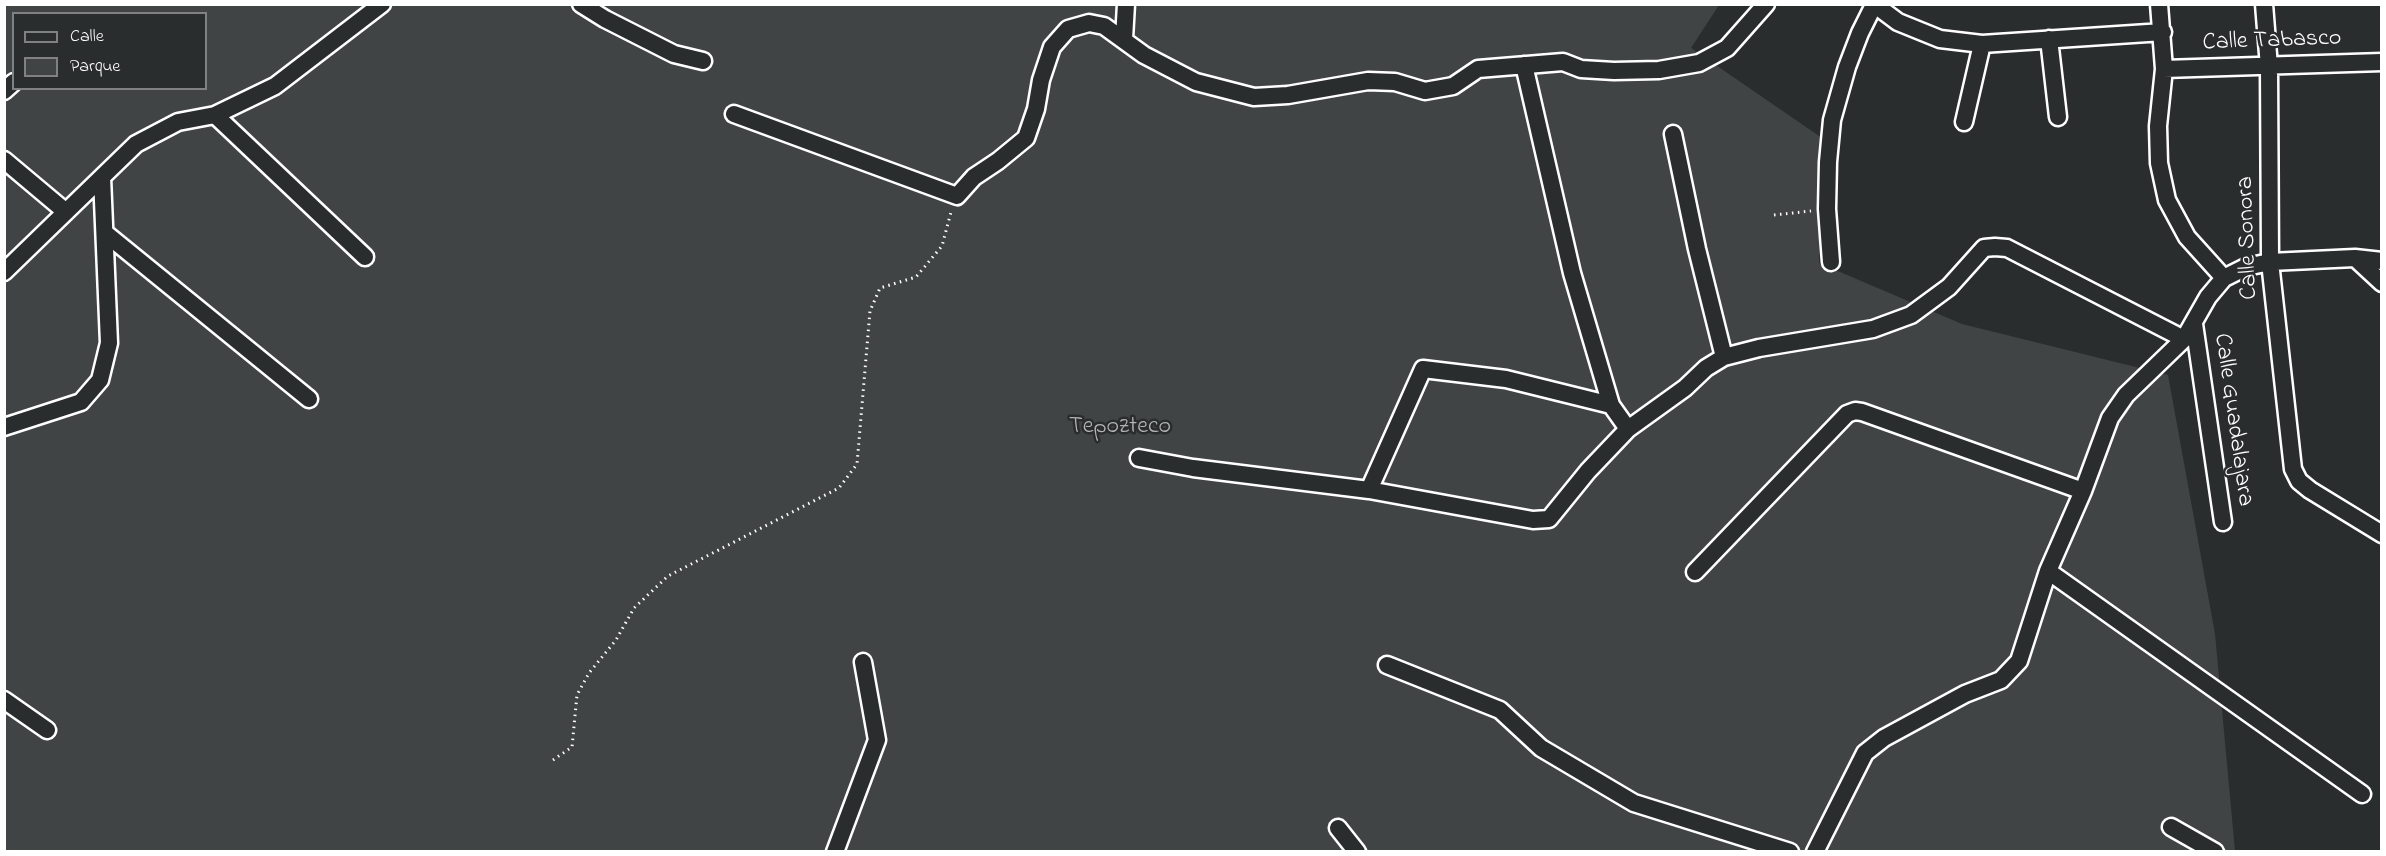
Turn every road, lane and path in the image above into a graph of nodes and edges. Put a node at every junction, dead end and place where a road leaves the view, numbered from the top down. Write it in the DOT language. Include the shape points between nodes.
graph roads {
  1 [pos="382,4"];
  2 [pos="581,4"];
  3 [pos="1126,4"];
  4 [pos="1766,4"];
  5 [pos="2159,4"];
  6 [pos="2264,4"];
  7 [pos="1874,5"];
  8 [pos="2163,32"];
  9 [pos="1124,39"];
  10 [pos="2049,39"];
  11 [pos="1982,44"];
  12 [pos="703,61"];
  13 [pos="2382,62"];
  14 [pos="1524,65"];
  15 [pos="2269,68"];
  16 [pos="2164,69"];
  17 [pos="734,114"];
  18 [pos="215,115"];
  19 [pos="2058,117"];
  20 [pos="1964,122"];
  21 [pos="1673,134"];
  22 [pos="4,160"];
  23 [pos="102,177"];
  24 [pos="957,196"];
  25 [pos="1827,209"];
  26 [pos="66,212"];
  27 [pos="1774,215"];
  28 [pos="105,233"];
  29 [pos="365,257"];
  30 [pos="2355,258"];
  31 [pos="2382,261"];
  32 [pos="1832,262"];
  33 [pos="2270,262"];
  34 [pos="4,272"];
  35 [pos="2224,278"];
  36 [pos="2382,283"];
  37 [pos="2194,324"];
  38 [pos="2184,339"];
  39 [pos="1724,357"];
  40 [pos="309,399"];
  41 [pos="1611,405"];
  42 [pos="4,427"];
  43 [pos="1628,429"];
  44 [pos="1139,458"];
  45 [pos="1369,490"];
  46 [pos="2083,491"];
  47 [pos="2223,522"];
  48 [pos="2382,534"];
  49 [pos="2048,571"];
  50 [pos="1695,572"];
  51 [pos="863,662"];
  52 [pos="1387,665"];
  53 [pos="4,700"];
  54 [pos="47,730"];
  55 [pos="553,760"];
  56 [pos="2362,794"];
  57 [pos="2171,827"];
  58 [pos="1338,828"];
  59 [pos="834,852"];
  60 [pos="1357,852"];
  61 [pos="1790,852"];
  62 [pos="1815,852"];
  63 [pos="2216,852"];
  1 -- 18 [label="street" via="274,86"];
  2 -- 12 [label="street" via="674,54"];
  3 -- 9 [label="street"];
  4 -- 14 [label="street" via="1727,48 1699,63 1659,70 1614,71 1581,69 1563,62"];
  5 -- 8 [label="street"];
  6 -- 15 [label="street, Calle Sonora"];
  7 -- 11 [label="street" via="1898,22 1940,39"];
  7 -- 25 [label="street" via="1847,67 1832,120"];
  8 -- 10 [label="street"];
  8 -- 16 [label="street"];
  9 -- 14 [label="street" via="1144,55 1196,82 1254,97 1368,81 1395,82 1425,91 1453,86 1478,69"];
  9 -- 24 [label="street" via="1104,26 1089,23 1068,29 1052,47 1026,138 974,177"];
  10 -- 11 [label="street"];
  10 -- 19 [label="street"];
  11 -- 20 [label="street"];
  13 -- 15 [label="street, Calle Tabasco"];
  14 -- 41 [label="street" via="1572,273"];
  15 -- 16 [label="street, Calle Tabasco"];
  15 -- 33 [label="street, Calle Sonora"];
  16 -- 35 [label="street" via="2158,126 2159,163 2167,200 2187,237"];
  17 -- 24 [label="street"];
  18 -- 23 [label="street" via="178,122 136,144"];
  18 -- 29 [label="street"];
  21 -- 39 [label="street"];
  22 -- 26 [label="street"];
  23 -- 26 [label="street"];
  23 -- 28 [label="street"];
  24 -- 55 [label="path" via="942,246 916,277 880,288 870,311 857,464 840,488 668,576 634,608 577,695 572,747"];
  25 -- 27 [label="path"];
  25 -- 32 [label="street"];
  26 -- 34 [label="street"];
  28 -- 40 [label="street"];
  28 -- 42 [label="street" via="110,343 100,380 81,402"];
  30 -- 31 [label="street, Calle Guadalajara"];
  30 -- 33 [label="street, Calle Guadalajara"];
  30 -- 36 [label="street"];
  33 -- 35 [label="street, Calle Guadalajara" via="2246,267"];
  33 -- 48 [label="street, Calle Sonora" via="2293,469 2310,490"];
  35 -- 37 [label="street, Calle Guadalajara" via="2208,297"];
  37 -- 38 [label="street"];
  37 -- 47 [label="street, Calle Guadalajara"];
  38 -- 39 [label="street" via="2007,248 1995,247 1984,248 1949,287 1911,315 1873,329"];
  38 -- 46 [label="street" via="2126,395 2110,418"];
  39 -- 43 [label="street"];
  41 -- 43 [label="street"];
  41 -- 45 [label="street" via="1506,379 1423,369"];
  43 -- 45 [label="street" via="1549,519 1533,520"];
  44 -- 45 [label="street"];
  46 -- 49 [label="street"];
  46 -- 50 [label="street" via="1855,411 1847,414"];
  49 -- 56 [label="street"];
  49 -- 62 [label="street" via="2019,662 2001,680 1954,700 1884,738 1865,753"];
  51 -- 59 [label="street" via="877,740"];
  52 -- 61 [label="street" via="1500,710 1541,748 1634,803"];
  53 -- 54 [label="street"];
  57 -- 63 [label="street"];
  58 -- 60 [label="street"];
}
